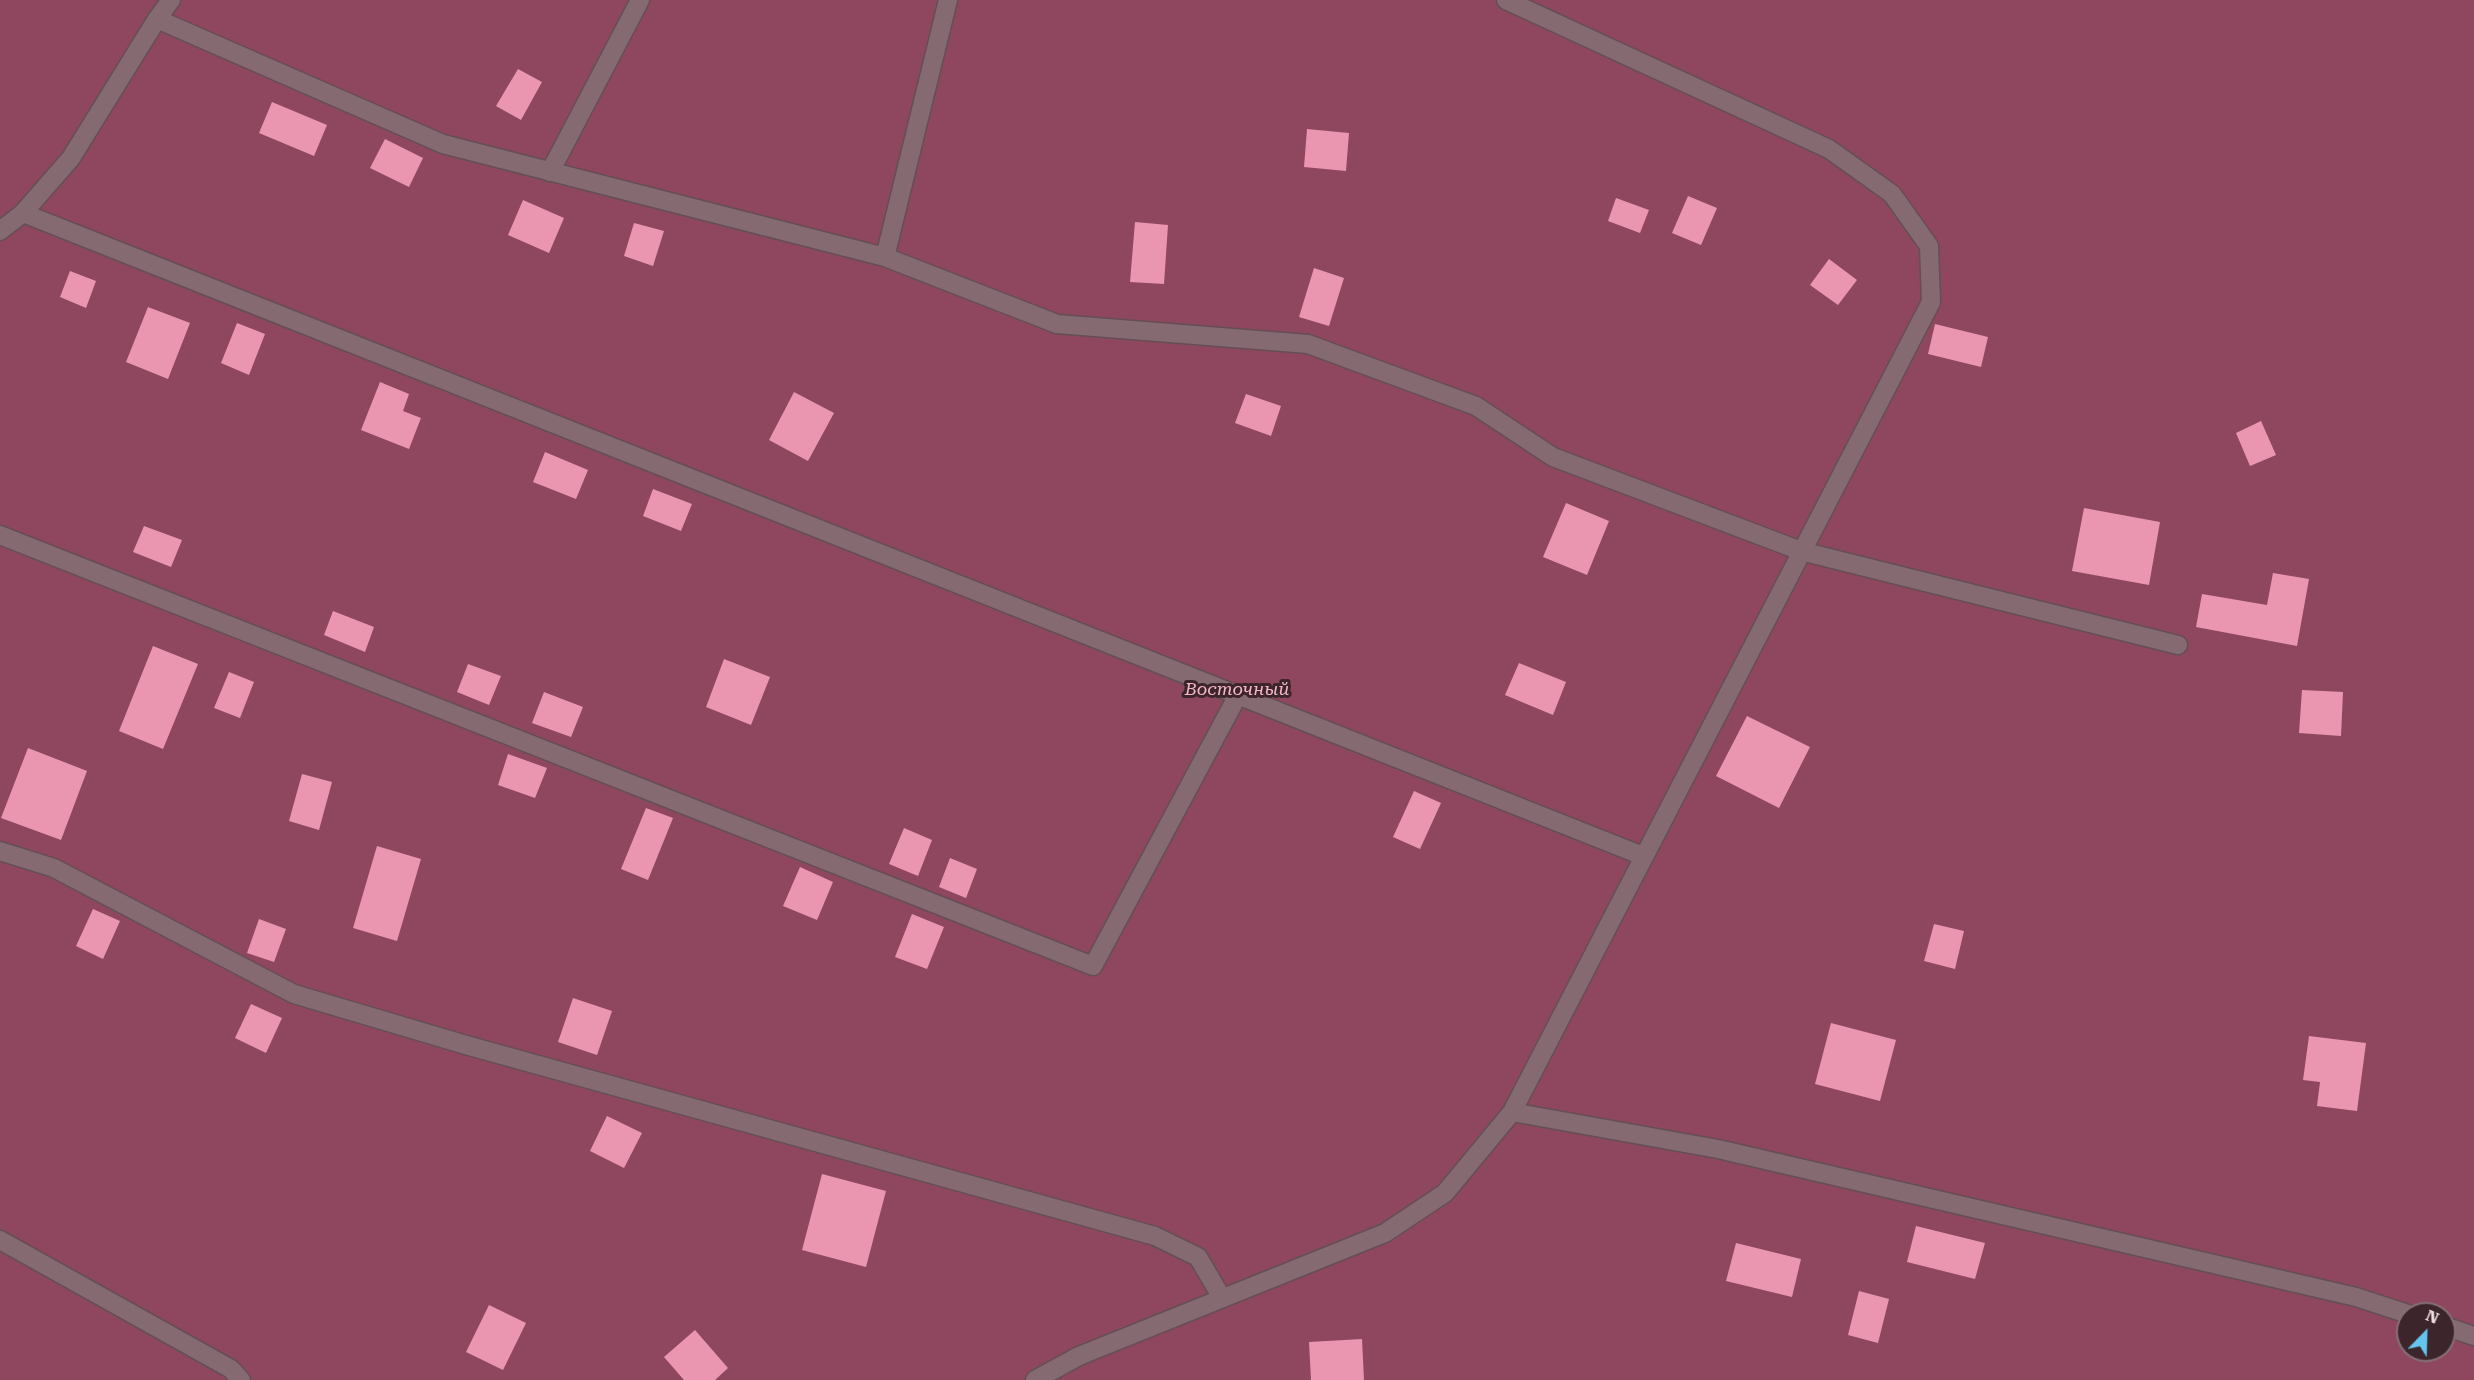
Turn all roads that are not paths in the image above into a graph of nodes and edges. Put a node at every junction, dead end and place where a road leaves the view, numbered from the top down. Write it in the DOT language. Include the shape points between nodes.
graph roads {
  1 [pos="171,0"];
  2 [pos="640,0"];
  3 [pos="948,0"];
  4 [pos="1506,0"];
  5 [pos="157,19"];
  6 [pos="550,172"];
  7 [pos="22,213"];
  8 [pos="0,231"];
  9 [pos="885,256"];
  10 [pos="0,535"];
  11 [pos="1801,551"];
  12 [pos="2178,645"];
  13 [pos="1238,695"];
  14 [pos="0,851"];
  15 [pos="1643,856"];
  16 [pos="1512,1112"];
  17 [pos="0,1240"];
  18 [pos="1222,1298"];
  19 [pos="2396,1310"];
  20 [pos="2456,1330"];
  21 [pos="2474,1336"];
  22 [pos="241,1380"];
  23 [pos="1035,1380"];
  1 -- 5 [label="lane"];
  2 -- 6 [label="lane"];
  3 -- 9 [label="lane"];
  4 -- 11 [label="lane" via="1829,149 1892,194 1929,246 1931,302"];
  5 -- 6 [label="lane" via="443,144"];
  5 -- 7 [label="lane" via="71,158"];
  6 -- 9 [label="lane"];
  7 -- 8 [label="lane"];
  7 -- 13 [label="lane"];
  9 -- 11 [label="lane" via="1057,324 1308,344 1476,406 1553,457"];
  10 -- 13 [label="lane" via="1093,966"];
  11 -- 12 [label="lane"];
  11 -- 15 [label="lane"];
  13 -- 15 [label="lane"];
  14 -- 18 [label="lane" via="54,868 294,994 489,1052 1155,1236 1198,1257"];
  15 -- 16 [label="lane"];
  16 -- 18 [label="lane" via="1446,1193 1385,1233"];
  16 -- 19 [label="lane" via="1718,1149 2356,1297"];
  17 -- 22 [label="lane" via="231,1369"];
  18 -- 23 [label="lane" via="1079,1356"];
  20 -- 21 [label="lane"];
}
